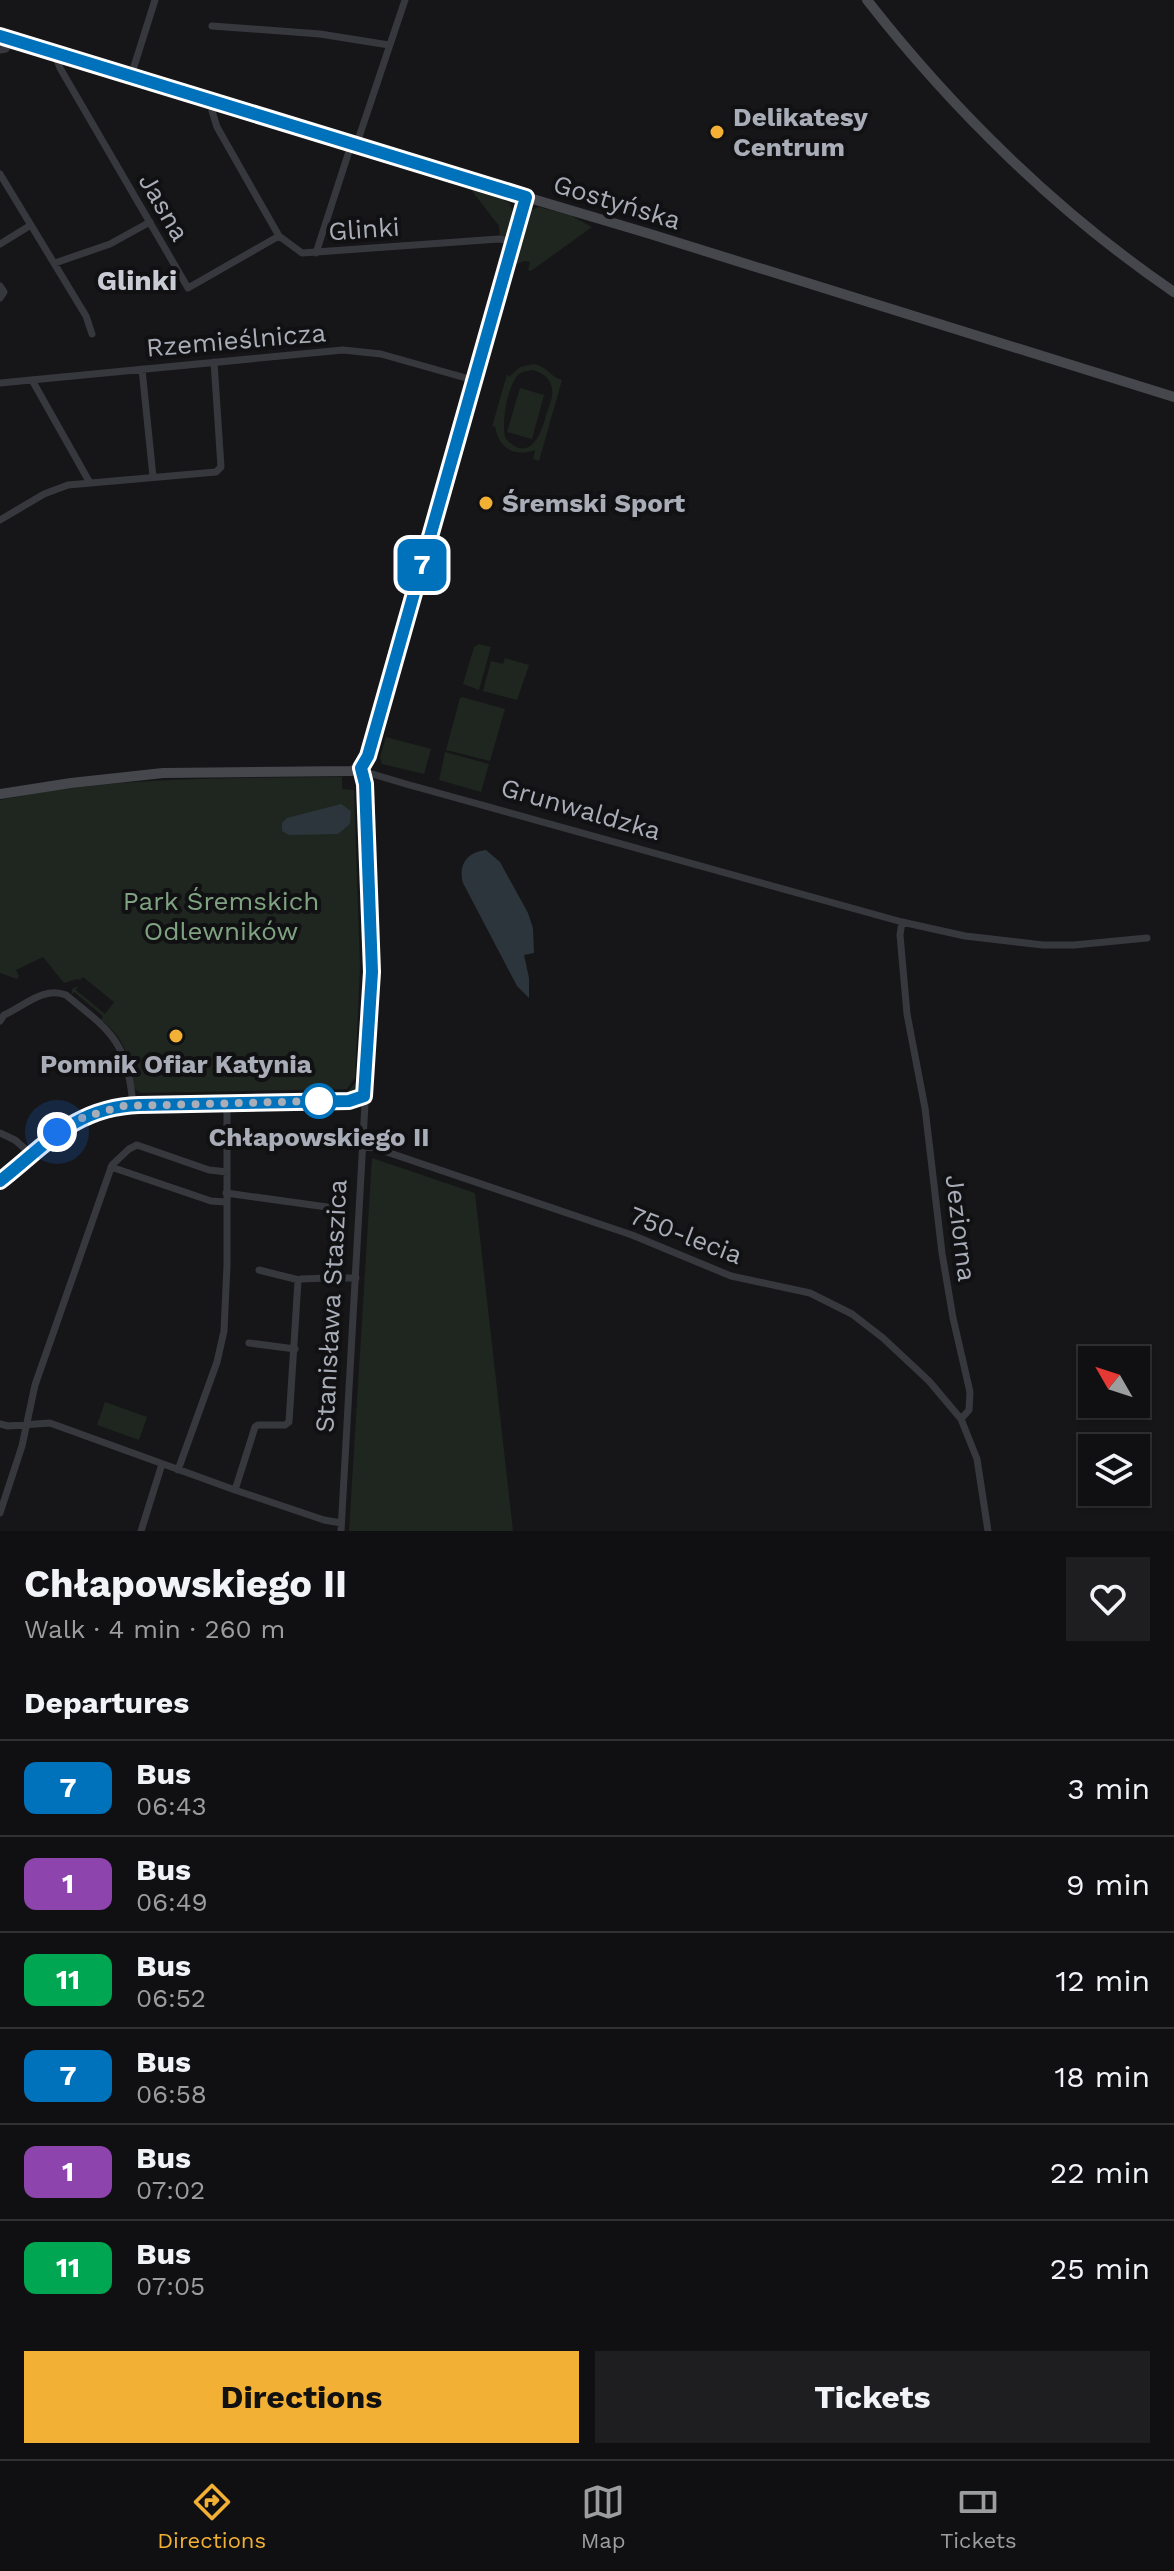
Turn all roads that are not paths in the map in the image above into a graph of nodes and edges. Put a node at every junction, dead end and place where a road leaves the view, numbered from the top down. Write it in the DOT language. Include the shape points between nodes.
graph roads {
  1 [pos="155,0"];
  2 [pos="405,0"];
  3 [pos="867,0"];
  4 [pos="212,26"];
  5 [pos="5,38"];
  6 [pos="389,45"];
  7 [pos="0,50"];
  8 [pos="58,54"];
  9 [pos="131,76"];
  10 [pos="214,102"];
  11 [pos="354,145"];
  12 [pos="0,174"];
  13 [pos="526,197"];
  14 [pos="150,222"];
  15 [pos="31,225"];
  16 [pos="279,236"];
  17 [pos="513,241"];
  18 [pos="0,244"];
  19 [pos="316,253"];
  20 [pos="55,263"];
  21 [pos="0,286"];
  22 [pos="1174,292"];
  23 [pos="0,298"];
  24 [pos="92,334"];
  25 [pos="214,362"];
  26 [pos="142,369"];
  27 [pos="32,380"];
  28 [pos="473,380"];
  29 [pos="0,383"];
  30 [pos="1174,397"];
  31 [pos="153,477"];
  32 [pos="90,483"];
  33 [pos="0,520"];
  34 [pos="361,768"];
  35 [pos="0,794"];
  36 [pos="902,922"];
  37 [pos="1147,938"];
  38 [pos="0,1021"];
  39 [pos="364,1096"];
  40 [pos="227,1103"];
  41 [pos="133,1105"];
  42 [pos="0,1133"];
  43 [pos="362,1146"];
  44 [pos="31,1154"];
  45 [pos="111,1167"];
  46 [pos="227,1172"];
  47 [pos="0,1181"];
  48 [pos="226,1197"];
  49 [pos="259,1270"];
  50 [pos="329,1278"];
  51 [pos="356,1278"];
  52 [pos="299,1280"];
  53 [pos="249,1343"];
  54 [pos="295,1349"];
  55 [pos="961,1419"];
  56 [pos="0,1424"];
  57 [pos="27,1425"];
  58 [pos="162,1464"];
  59 [pos="178,1470"];
  60 [pos="235,1490"];
  61 [pos="0,1513"];
  62 [pos="341,1527"];
  63 [pos="141,1531"];
  64 [pos="988,1531"];
  1 -- 9 [label="street"];
  2 -- 6 [label="street"];
  3 -- 22 [label="main road" via="958,105 1027,173"];
  4 -- 6 [label="street"];
  5 -- 7 [label="street" via="6,49"];
  5 -- 8 [label="street, Gostyńska"];
  6 -- 11 [label="street"];
  8 -- 9 [label="street, Gostyńska"];
  8 -- 14 [label="street, Jasna" via="60,68"];
  9 -- 10 [label="street, Gostyńska"];
  10 -- 11 [label="street, Gostyńska"];
  10 -- 16 [label="street" via="217,127"];
  11 -- 13 [label="street, Gostyńska"];
  11 -- 19 [label="street"];
  12 -- 15 [label="street"];
  13 -- 17 [label="main road, Stanisława Staszica"];
  13 -- 30 [label="main road, Gostyńska"];
  14 -- 16 [label="street, Jasna" via="188,288"];
  14 -- 20 [label="street" via="110,244"];
  15 -- 18 [label="street"];
  15 -- 20 [label="street"];
  16 -- 19 [label="street, Glinki" via="302,253"];
  17 -- 19 [label="street, Glinki"];
  17 -- 28 [label="main road, Stanisława Staszica"];
  20 -- 24 [label="street"];
  21 -- 23 [label="street"];
  25 -- 26 [label="street, Rzemieślnicza"];
  25 -- 28 [label="street, Rzemieślnicza" via="362,351"];
  25 -- 31 [label="street" via="221,467 210,473"];
  26 -- 27 [label="street, Rzemieślnicza"];
  26 -- 31 [label="street"];
  27 -- 29 [label="street, Rzemieślnicza"];
  27 -- 32 [label="street"];
  28 -- 34 [label="main road, Stanisława Staszica"];
  31 -- 32 [label="street"];
  32 -- 33 [label="street" via="44,494"];
  34 -- 35 [label="main road, Grunwaldzka" via="154,773"];
  34 -- 36 [label="street, Grunwaldzka"];
  34 -- 39 [label="street, Stanisława Staszica" via="372,953"];
  36 -- 37 [label="street, Grunwaldzka" via="1043,945"];
  36 -- 55 [label="street, Jeziorna" via="907,1014 953,1318 970,1392 969,1410"];
  38 -- 41 [label="street" via="38,996 66,995 119,1044"];
  39 -- 40 [label="street" via="349,1101"];
  39 -- 43 [label="street, Stanisława Staszica"];
  40 -- 41 [label="street"];
  40 -- 46 [label="street"];
  41 -- 44 [label="street" via="77,1120"];
  42 -- 44 [label="street"];
  43 -- 51 [label="street, Stanisława Staszica"];
  43 -- 55 [label="street, 750-lecia" via="632,1235 731,1276 829,1301 883,1338"];
  44 -- 47 [label="street"];
  45 -- 46 [label="street" via="137,1145"];
  45 -- 48 [label="street" via="211,1201"];
  45 -- 57 [label="street" via="31,1396"];
  46 -- 48 [label="street"];
  48 -- 50 [label="street" via="334,1208 338,1214"];
  48 -- 59 [label="street" via="224,1331"];
  49 -- 52 [label="street"];
  50 -- 51 [label="street"];
  50 -- 52 [label="street"];
  51 -- 62 [label="street, Stanisława Staszica"];
  52 -- 54 [label="street"];
  53 -- 54 [label="street"];
  54 -- 60 [label="street" via="289,1422 255,1427"];
  55 -- 64 [label="street" via="977,1459"];
  56 -- 57 [label="street"];
  57 -- 58 [label="street" via="50,1423"];
  57 -- 61 [label="street"];
  58 -- 59 [label="street"];
  58 -- 63 [label="street"];
  59 -- 60 [label="street"];
  60 -- 62 [label="street"];
}
